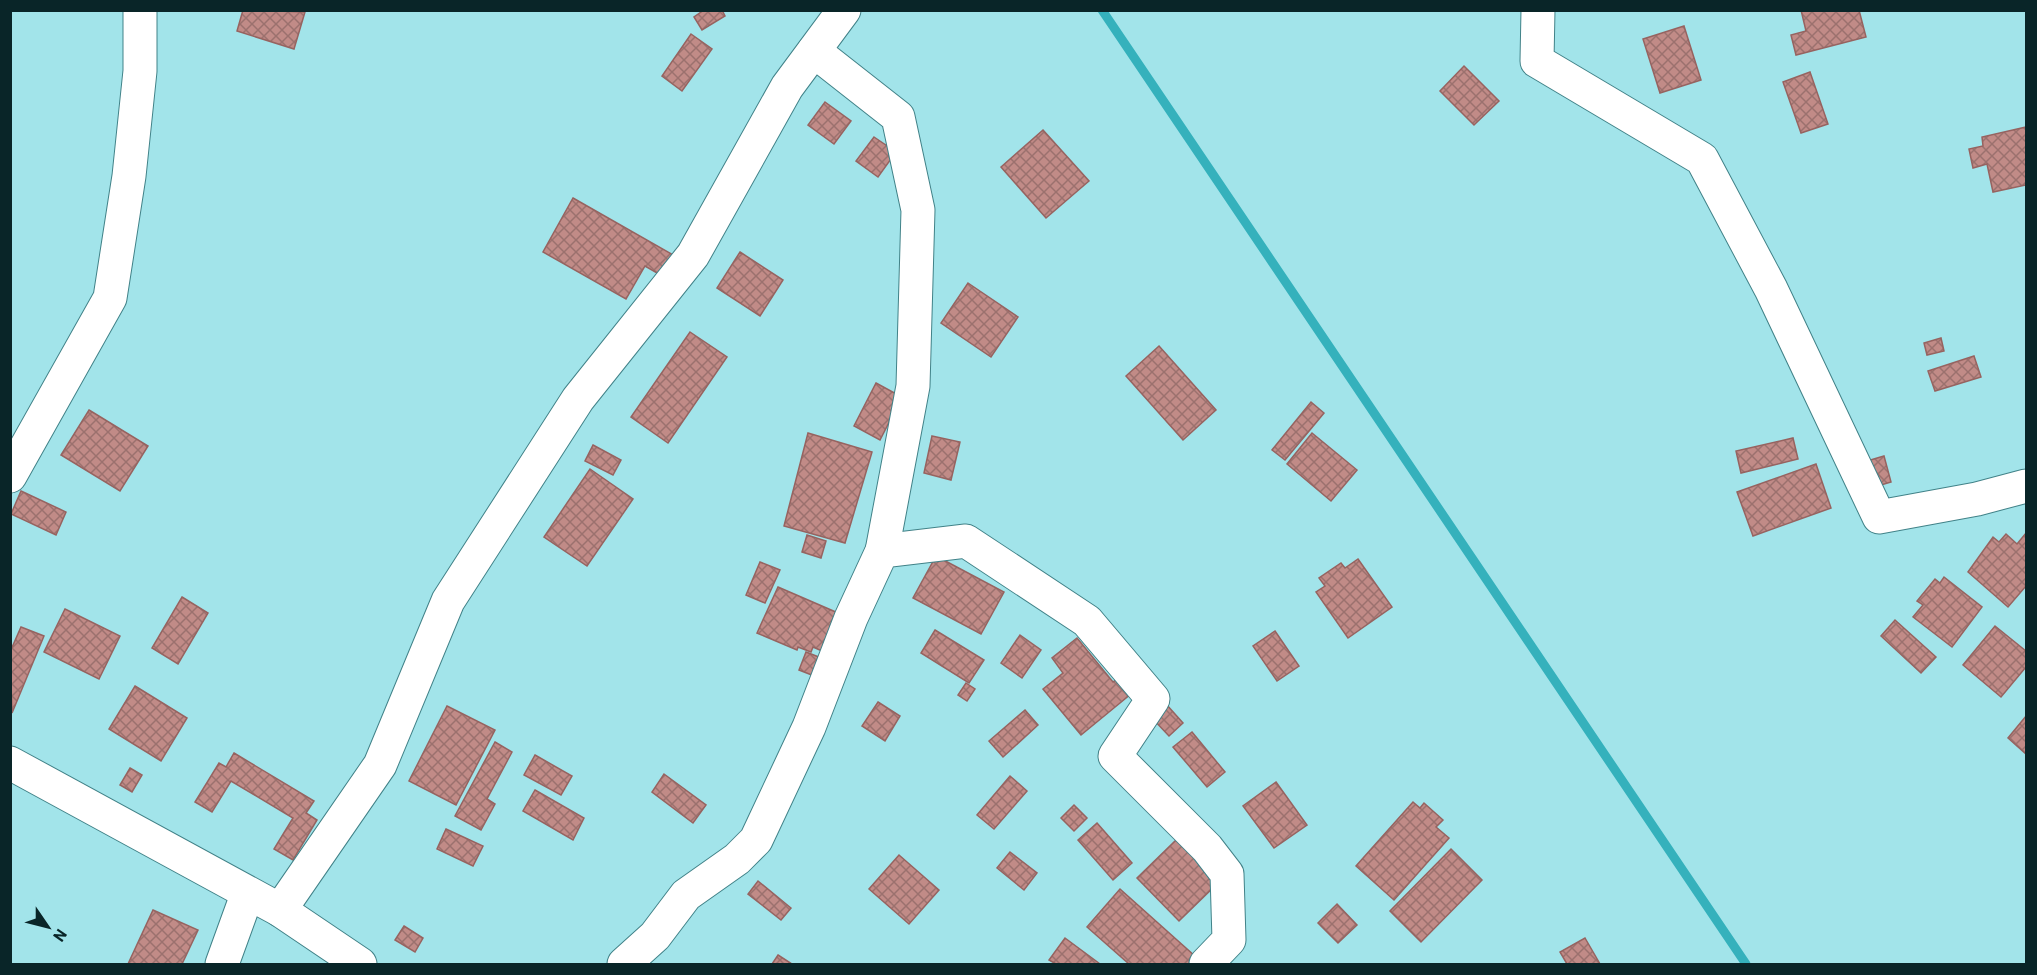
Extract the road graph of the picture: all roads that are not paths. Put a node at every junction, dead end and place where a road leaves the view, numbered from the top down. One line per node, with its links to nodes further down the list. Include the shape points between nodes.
1 (140, 10): 5 (street, via 140,71 110,298)
2 (844, 10): 4 (street)
3 (1538, 10): 6 (street, via 1536,61 1702,159 1771,288 1879,517 1977,500)
4 (814, 51): 7 (street, via 898,117 918,210 914,386); 10 (street, via 787,87 693,255 578,399 448,601 380,765)
5 (10, 476)
6 (2026, 486)
7 (882, 550): 13 (street, via 809,728 756,840 737,859 686,895 655,936); 14 (street, via 966,540 1087,621 1153,699 1115,756 1227,873 1229,940)
8 (10, 763): 9 (street)
9 (247, 894): 10 (street); 11 (street)
10 (280, 910): 12 (street)
11 (222, 964)
12 (360, 964)
13 (624, 964)
14 (1206, 964)

